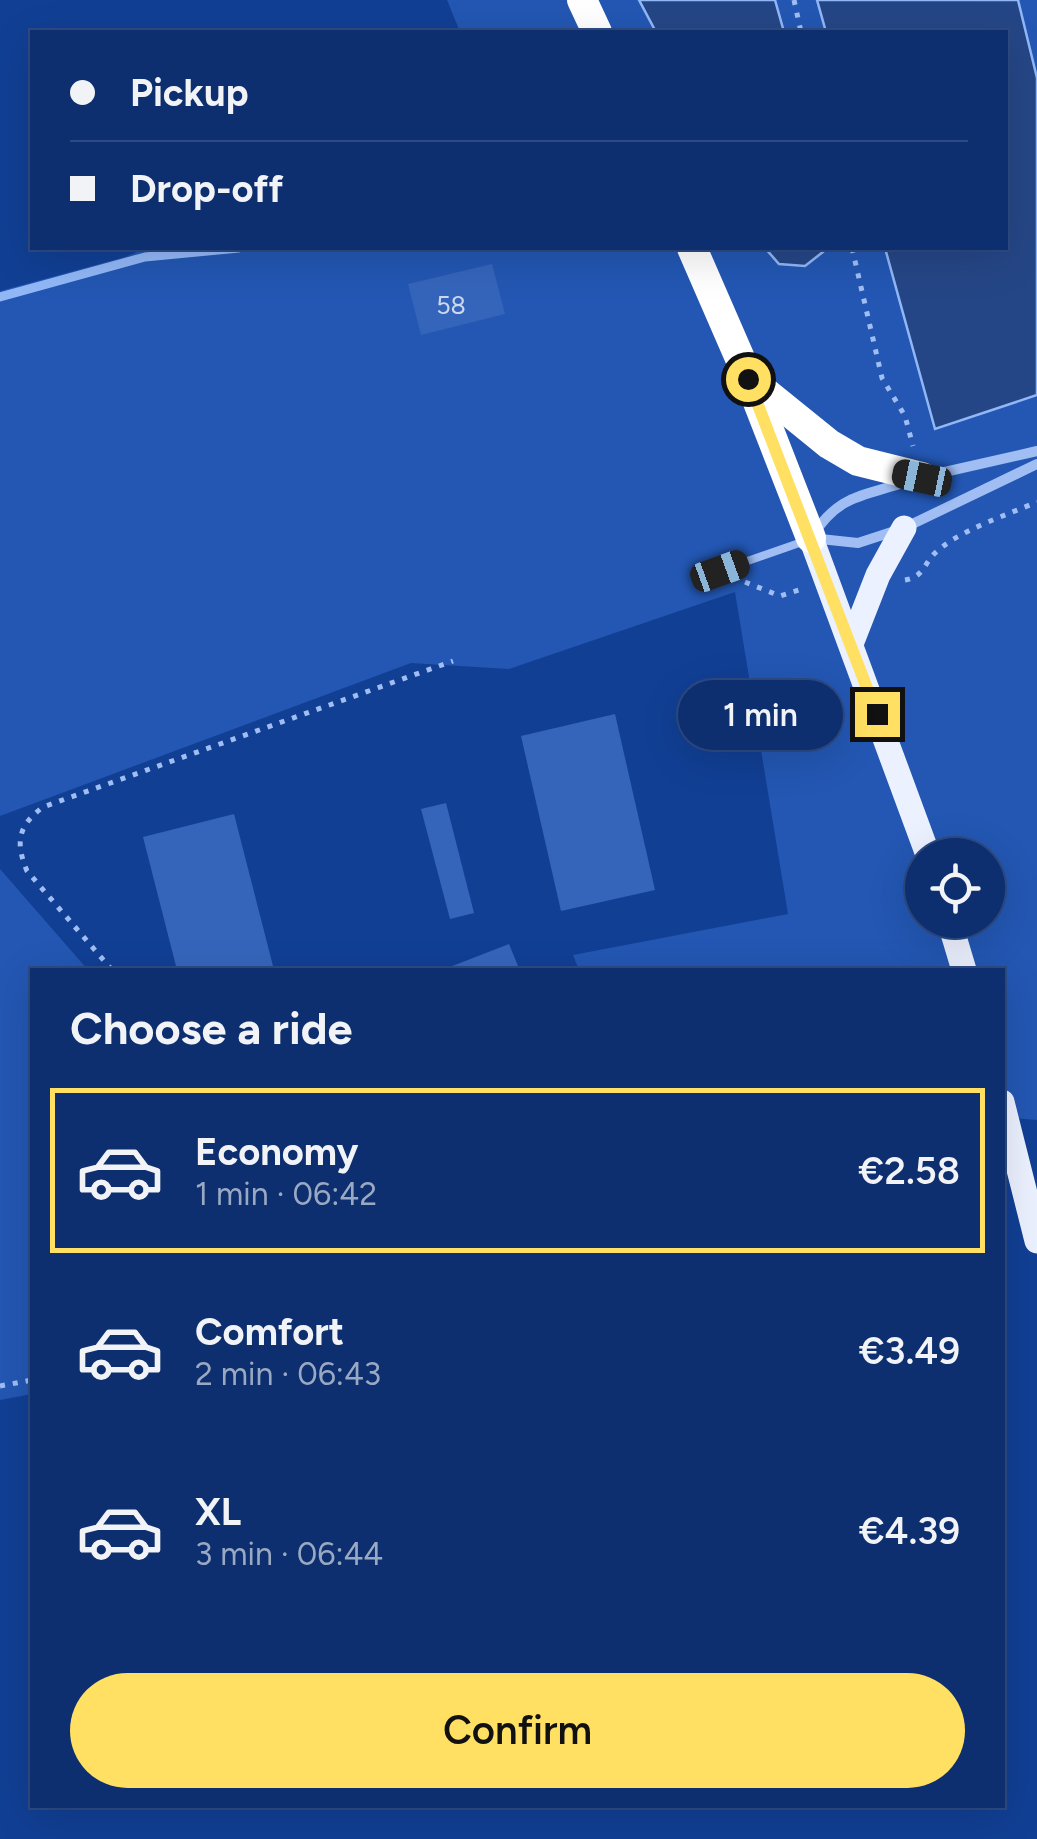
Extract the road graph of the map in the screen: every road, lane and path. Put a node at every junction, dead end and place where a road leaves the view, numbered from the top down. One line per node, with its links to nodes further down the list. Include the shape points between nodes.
1 (794, 0): 4 (path)
2 (582, 1): 3 (highway)
3 (596, 30)
4 (802, 30)
5 (693, 250): 7 (highway)
6 (852, 250): 10 (path, via 882,378 904,416)
7 (748, 379): 10 (highway, via 858,461); 12 (highway)
8 (1037, 451): 10 (street)
9 (1037, 464): 11 (street)
10 (922, 478): 12 (street, via 842,502)
11 (904, 528): 12 (street, via 858,543); 14 (main road)
12 (811, 538): 13 (lane); 14 (main road)
13 (720, 571)
14 (852, 644): 16 (main road)
15 (452, 660): 18 (path, via 43,807 26,820 18,836 27,870)
16 (922, 838)
17 (954, 938): 19 (main road)
18 (110, 968)
19 (963, 968)
20 (1005, 1114): 21 (main road)
21 (1037, 1241)
22 (30, 1380): 23 (path)
23 (0, 1386)

